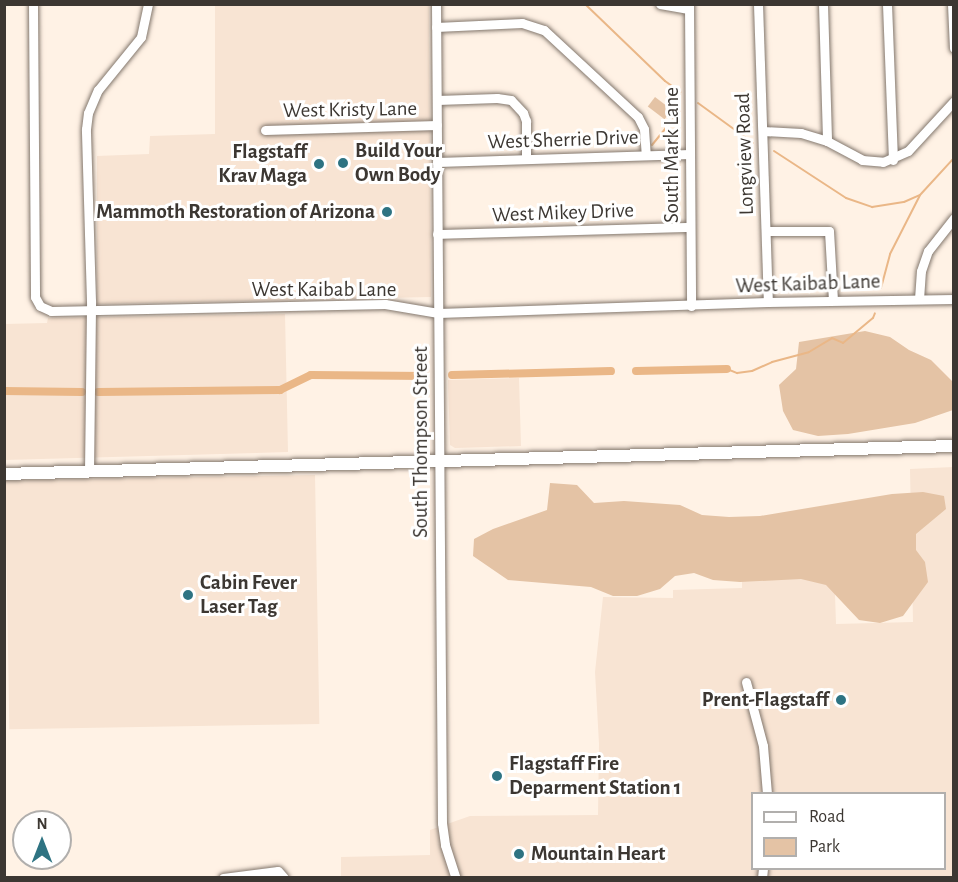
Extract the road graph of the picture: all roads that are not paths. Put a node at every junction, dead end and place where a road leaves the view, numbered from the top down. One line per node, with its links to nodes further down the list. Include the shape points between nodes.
1 (33, 4): 32 (street, West Kaibab Lane, via 35,297 40,306 51,311)
2 (148, 4): 32 (street, via 141,37 98,90 88,113)
3 (436, 4): 10 (street, South Thompson Street)
4 (660, 4): 9 (street)
5 (759, 4): 16 (street, Longview Road)
6 (823, 4): 17 (street)
7 (887, 4): 21 (street)
8 (952, 4): 11 (street)
9 (689, 7): 18 (street, South Mark Lane)
10 (436, 27): 12 (street, South Thompson Street); 19 (street, via 522,23 544,30 638,117 644,129)
11 (954, 48)
12 (437, 100): 14 (street, South Thompson Street); 20 (street, via 511,100 524,113)
13 (954, 101): 21 (street, via 916,145)
14 (437, 125): 15 (street, West Kristy Lane); 22 (street, South Thompson Street)
15 (265, 130)
16 (763, 131): 17 (street, via 801,133); 25 (street, Longview Road)
17 (827, 141): 21 (street, via 862,160)
18 (690, 154): 19 (street, West Sherrie Drive); 24 (street, South Mark Lane)
19 (646, 155): 20 (street, West Sherrie Drive)
20 (526, 159): 22 (street, West Sherrie Drive)
21 (893, 160)
22 (437, 162): 26 (street, South Thompson Street)
23 (954, 218): 27 (street, via 928,251 921,271)
24 (690, 227): 26 (street, West Mikey Drive); 31 (street, South Mark Lane)
25 (766, 231): 29 (street, via 829,231); 30 (street, Longview Road)
26 (437, 234): 33 (street, South Thompson Street)
27 (919, 299): 28 (street, West Kaibab Lane); 29 (street, West Kaibab Lane)
28 (954, 299)
29 (833, 300): 30 (street, West Kaibab Lane)
30 (768, 302): 31 (street, West Kaibab Lane)
31 (691, 306): 33 (street, West Kaibab Lane)
32 (91, 312): 33 (street, West Kaibab Lane, via 392,304); 36 (street)
33 (438, 313): 35 (street, South Thompson Street)
34 (954, 446): 35 (main road)
35 (439, 461): 36 (main road); 42 (street, South Thompson Street, via 442,823)
36 (89, 472): 37 (main road)
37 (4, 474)
38 (746, 682): 39 (street, via 763,746)
39 (767, 792)
40 (223, 878): 41 (street, via 278,871)
41 (284, 878)
42 (456, 878)

